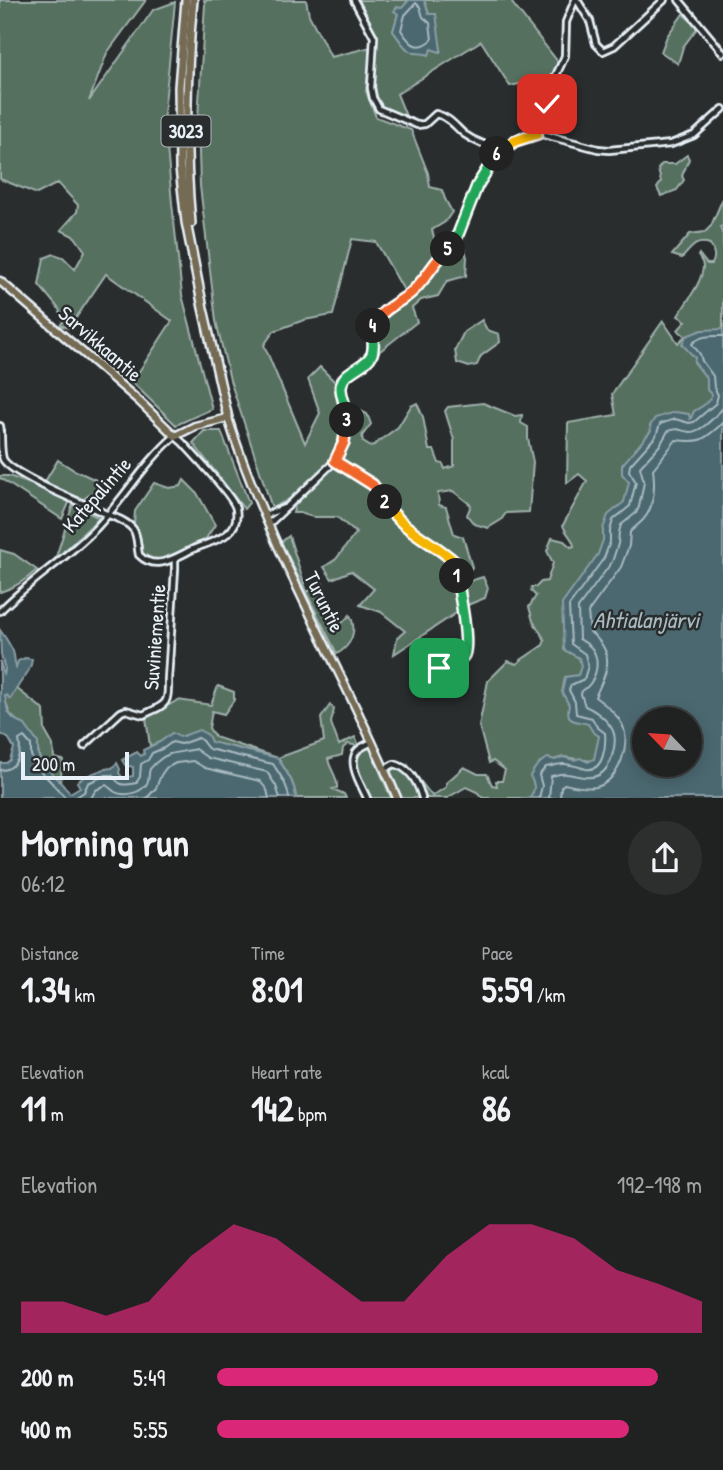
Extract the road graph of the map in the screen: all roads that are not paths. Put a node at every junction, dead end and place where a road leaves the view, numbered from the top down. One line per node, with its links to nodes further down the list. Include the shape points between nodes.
1 (186, 0): 13 (highway, 3023, via 178,145)
2 (193, 0): 13 (highway, 3023, via 186,144)
3 (354, 0): 10 (street, via 374,37 371,88 379,108 417,125 436,114 442,116 467,136)
4 (576, 0): 5 (street, via 603,51); 9 (street, via 566,22 565,56)
5 (664, 0)
6 (678, 0): 7 (street)
7 (723, 53)
8 (723, 109): 9 (street, via 694,135 671,144 609,150)
9 (537, 134): 11 (street)
10 (493, 148): 11 (street); 12 (street)
11 (503, 149): 12 (street)
12 (495, 155): 18 (street, via 454,243 408,296 378,317 372,353 344,379 346,429)
13 (195, 262): 15 (highway, 3023)
14 (0, 281): 17 (main road, Sarvikkaantie)
15 (228, 418): 17 (main road, Katepalintie); 21 (main road, Turuntie)
16 (0, 426): 20 (street, via 1,452 7,464)
17 (175, 436): 20 (street, Katepalintie); 23 (street, via 236,510 233,527 223,538)
18 (335, 461): 19 (street); 25 (street, via 373,485 398,520 455,562 464,654)
19 (288, 506): 21 (street); 22 (street)
20 (108, 515): 23 (street, via 134,529 141,558 164,563); 24 (street, Katepalintie)
21 (265, 515): 22 (main road, Turuntie)
22 (269, 524): 26 (main road, Turuntie)
23 (175, 558): 27 (street, Suviniementie, via 167,701 143,715 121,712)
24 (0, 610)
25 (433, 670)
26 (373, 741): 28 (main road, Turuntie); 29 (street, via 357,751 354,761)
27 (84, 746)
28 (385, 769): 30 (main road, Turuntie); 31 (street, via 394,764 404,768)
29 (367, 798)
30 (397, 798)
31 (422, 798)

